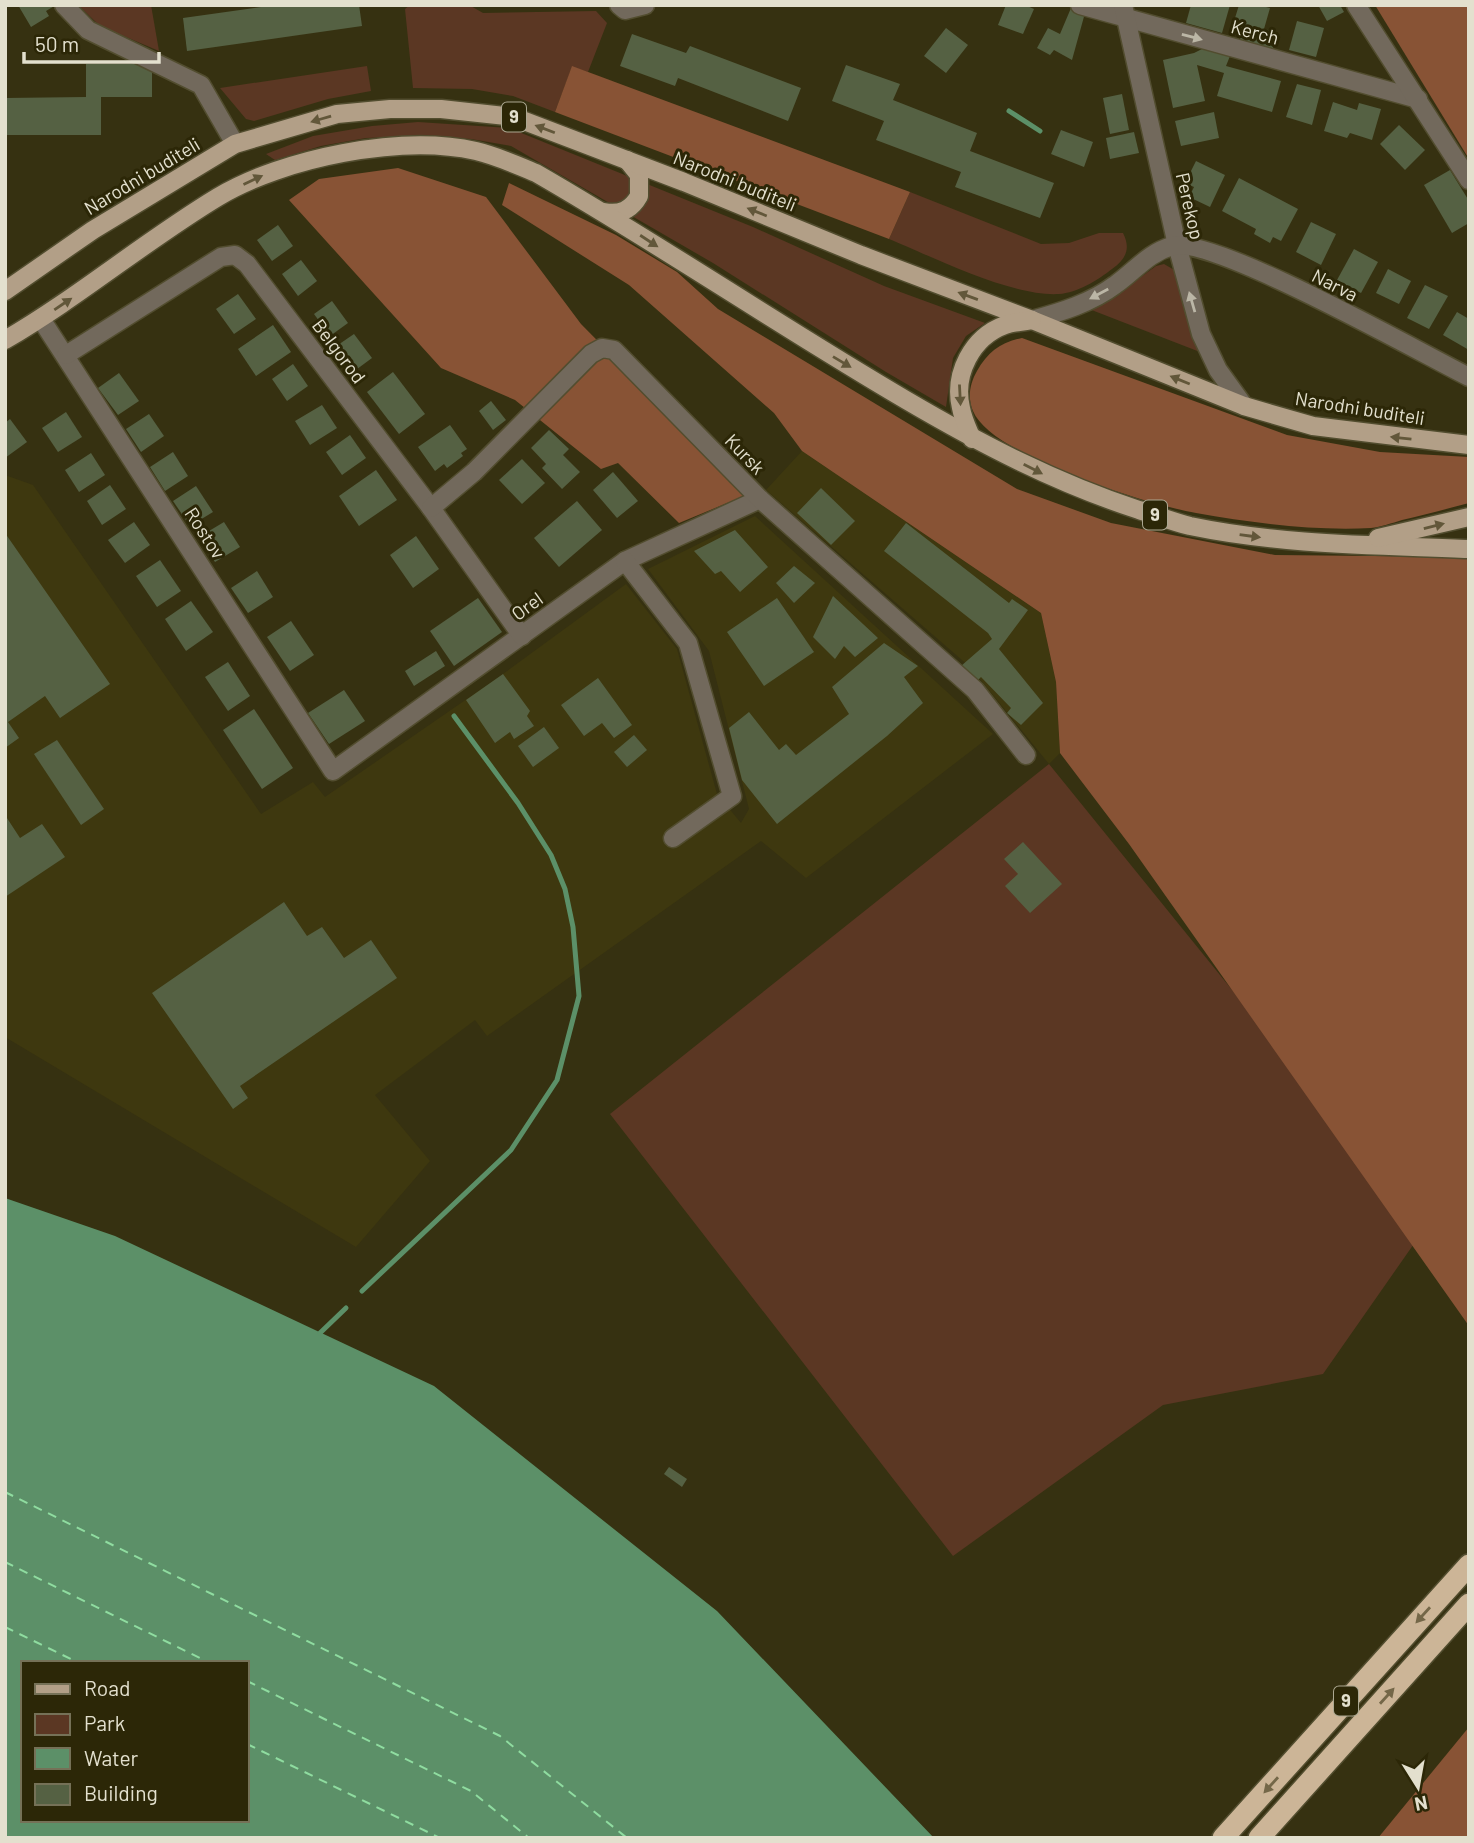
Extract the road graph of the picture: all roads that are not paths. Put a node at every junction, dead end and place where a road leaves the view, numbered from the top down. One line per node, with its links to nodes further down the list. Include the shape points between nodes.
1 (64, 5): 8 (street, via 88,30 201,85)
2 (645, 5): 5 (street)
3 (1080, 5): 6 (street, Kerch)
4 (1356, 5): 7 (street)
5 (622, 8)
6 (1124, 12): 7 (street, Kerch, one-way to 7); 12 (street, Perekop)
7 (1418, 99): 10 (street)
8 (235, 144): 9 (main road, Narodni buditeli / 9, one-way to 8, via 514,117 441,108 337,114); 13 (main road, Narodni buditeli / 9, via 93,230)
9 (627, 160): 11 (main road, via 639,175 639,196 620,213); 15 (main road, Narodni buditeli / 9, one-way to 9)
10 (1469, 180)
11 (604, 212): 14 (main road, 9, one-way to 11, via 218,197 259,176 319,158 404,147 475,151 536,173); 20 (main road, 9, one-way to 20)
12 (1177, 245): 15 (street, one-way to 15, via 1156,251 1096,296); 18 (street, Narva, via 1259,270); 19 (street, Perekop, one-way to 12, via 1218,370 1201,334)
13 (5, 291)
14 (41, 319): 16 (main road, 9); 17 (street, Rostov)
15 (1032, 320): 19 (main road, Narodni buditeli / 9, one-way to 15); 20 (main road, one-way to 20, via 986,334 965,362 958,395)
16 (5, 340)
17 (66, 355): 23 (street, Belgorod, via 221,257 235,255 247,264); 30 (street, Rostov)
18 (1469, 377)
19 (1244, 406): 21 (main road, Narodni buditeli / 9, one-way to 19, via 1313,426)
20 (972, 439): 25 (main road, 9, one-way to 25, via 1046,476 1188,525 1292,541)
21 (1469, 445)
22 (760, 499): 23 (street, Kursk, via 619,353 608,348 591,354 474,472); 27 (street, Orel); 29 (street, Kursk, via 975,690)
23 (431, 508): 28 (street, Belgorod)
24 (1469, 517): 25 (main road, 9, one-way to 24)
25 (1350, 544): 26 (main road)
26 (1469, 549)
27 (625, 561): 28 (street, Orel); 31 (street, via 688,643 732,796)
28 (522, 636): 30 (street, Orel)
29 (1026, 755)
30 (333, 771)
31 (673, 838)
32 (1469, 1564): 34 (highway, 9, one-way to 34)
33 (1469, 1604): 35 (highway, 9, one-way to 33)
34 (1223, 1838)
35 (1259, 1838)

